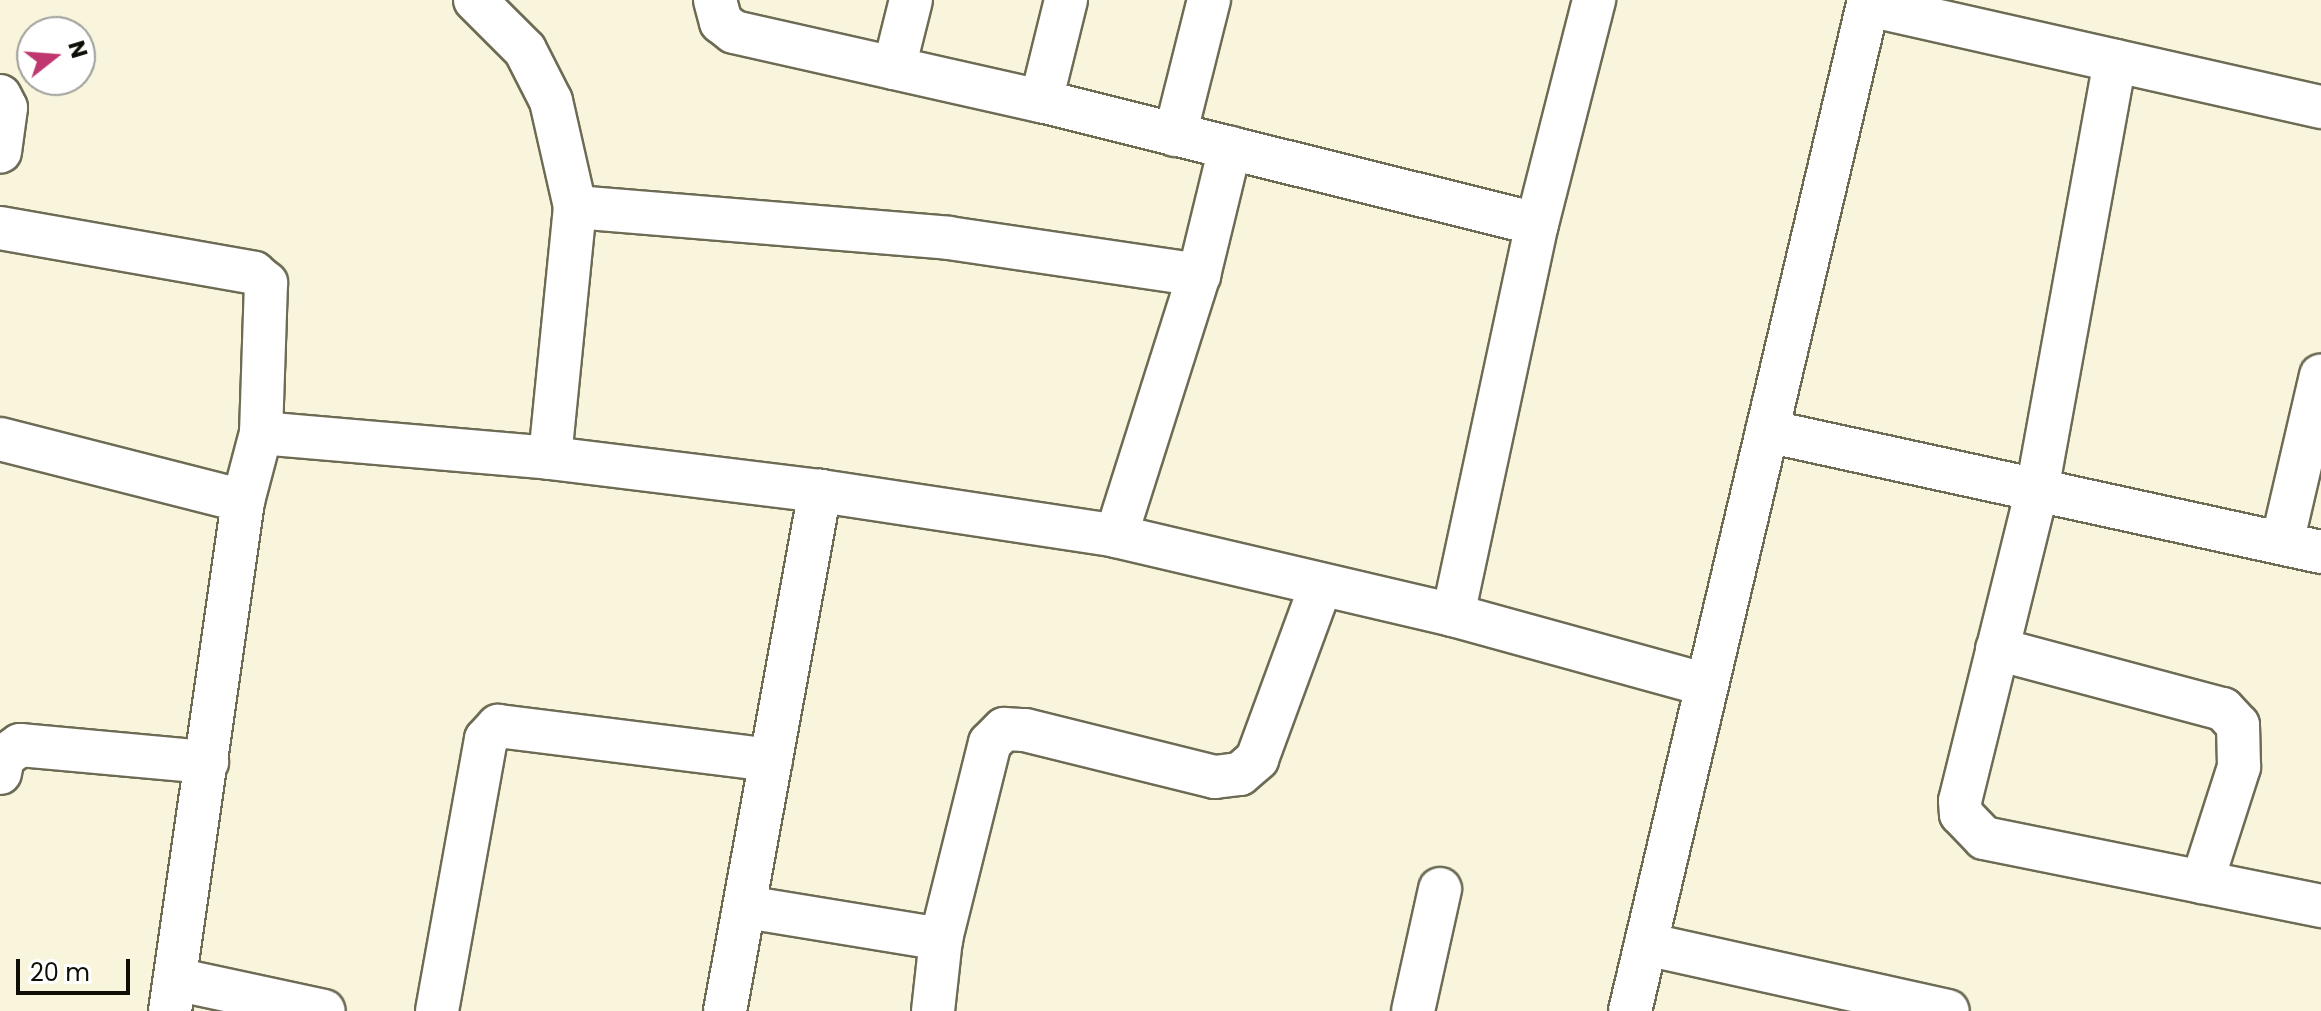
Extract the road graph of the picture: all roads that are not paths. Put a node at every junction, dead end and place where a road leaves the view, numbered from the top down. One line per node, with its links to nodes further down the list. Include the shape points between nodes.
1 (475, 0): 16 (street, via 525,50 551,101)
2 (715, 0): 9 (street, via 721,22 734,32)
3 (911, 0): 9 (street)
4 (1066, 0): 11 (street)
5 (1209, 0): 13 (street)
6 (1594, 0): 17 (street)
7 (1869, 2): 8 (street); 21 (street)
8 (2115, 61): 12 (street); 25 (street)
9 (894, 68): 11 (street)
10 (0, 96): 15 (street, via 6,108)
11 (1041, 101): 13 (street)
12 (2321, 107)
13 (1175, 135): 14 (street)
14 (1230, 148): 17 (street); 19 (street)
15 (0, 152)
16 (575, 207): 19 (street, via 949,238); 24 (street)
17 (1537, 224): 31 (street)
18 (0, 228): 22 (street, via 254,273 266,283)
19 (1199, 275): 28 (street)
20 (2321, 375): 29 (street)
21 (1767, 431): 25 (street); 33 (street)
22 (261, 433): 24 (street); 27 (street)
23 (0, 439): 27 (street)
24 (550, 458): 26 (street)
25 (2037, 490): 29 (street); 32 (street)
26 (820, 491): 28 (street); 35 (street)
27 (243, 501): 36 (street)
28 (1116, 536): 30 (street)
29 (2301, 548)
30 (1321, 585): 31 (street); 41 (street, via 1257,759 1240,774 1215,777 1004,729 990,743)
31 (1453, 615): 33 (street)
32 (1997, 649): 37 (street, via 2223,709 2238,725 2239,767); 37 (street, via 1960,801 1970,828 1984,838)
33 (1707, 685): 42 (street)
34 (7, 751): 36 (street)
35 (771, 760): 40 (street); 46 (street, via 498,726 486,739)
36 (207, 762): 43 (street)
37 (2202, 882): 39 (street)
38 (1440, 889): 49 (street)
39 (2321, 906)
40 (746, 907): 41 (street); 47 (street)
41 (941, 939): 48 (street)
42 (1646, 944): 44 (street); 50 (street)
43 (172, 995): 45 (street)
44 (1878, 1003): 51 (street)
45 (324, 1011)
46 (437, 1011)
47 (725, 1011)
48 (933, 1011)
49 (1413, 1011)
50 (1630, 1011)
51 (1948, 1011)

